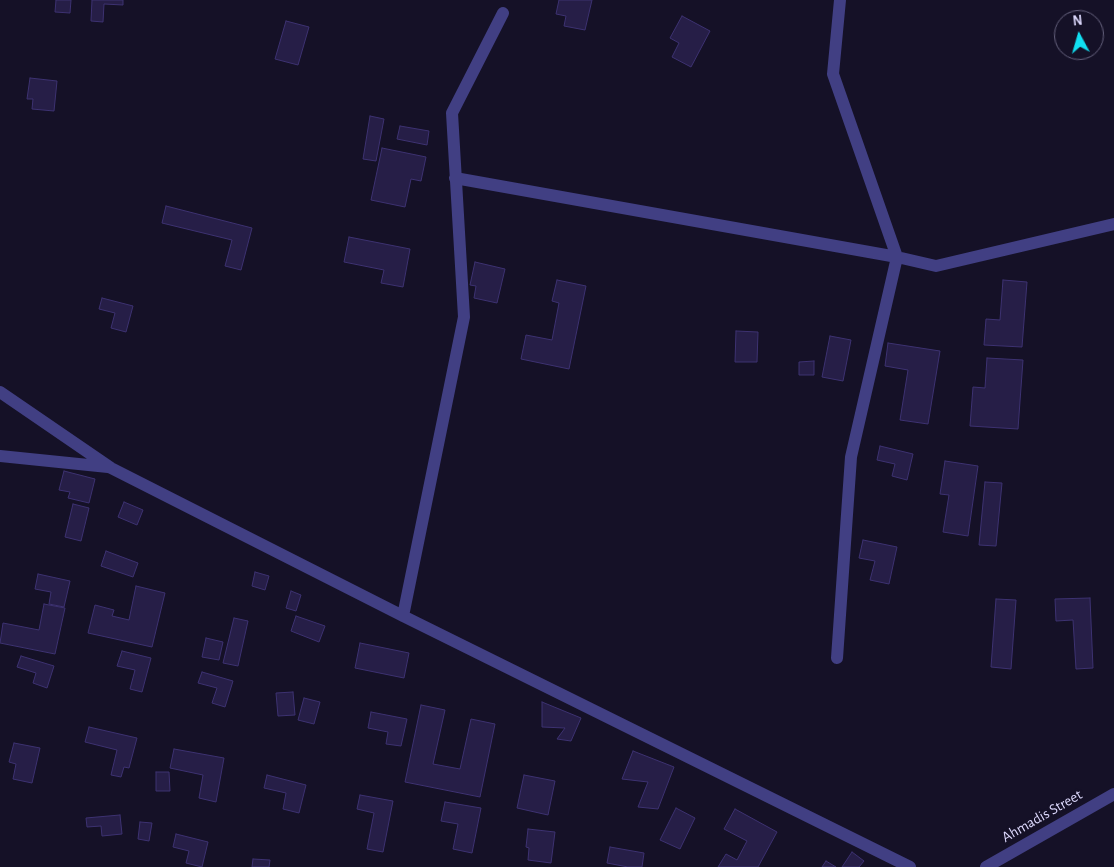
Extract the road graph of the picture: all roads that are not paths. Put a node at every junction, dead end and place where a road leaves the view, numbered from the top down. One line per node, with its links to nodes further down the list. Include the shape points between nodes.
1 (840, 0): 5 (street, via 833,74)
2 (503, 13): 3 (street, via 452,113)
3 (455, 178): 5 (street); 9 (street, via 464,317)
4 (1114, 224): 5 (street, via 936,266)
5 (897, 256): 10 (street, via 851,457)
6 (0, 392): 8 (street)
7 (0, 456): 8 (street)
8 (110, 468): 9 (street)
9 (403, 616): 12 (street)
10 (837, 658)
11 (1114, 794): 13 (street, Ahmadis Street)
12 (910, 867)
13 (986, 867)

